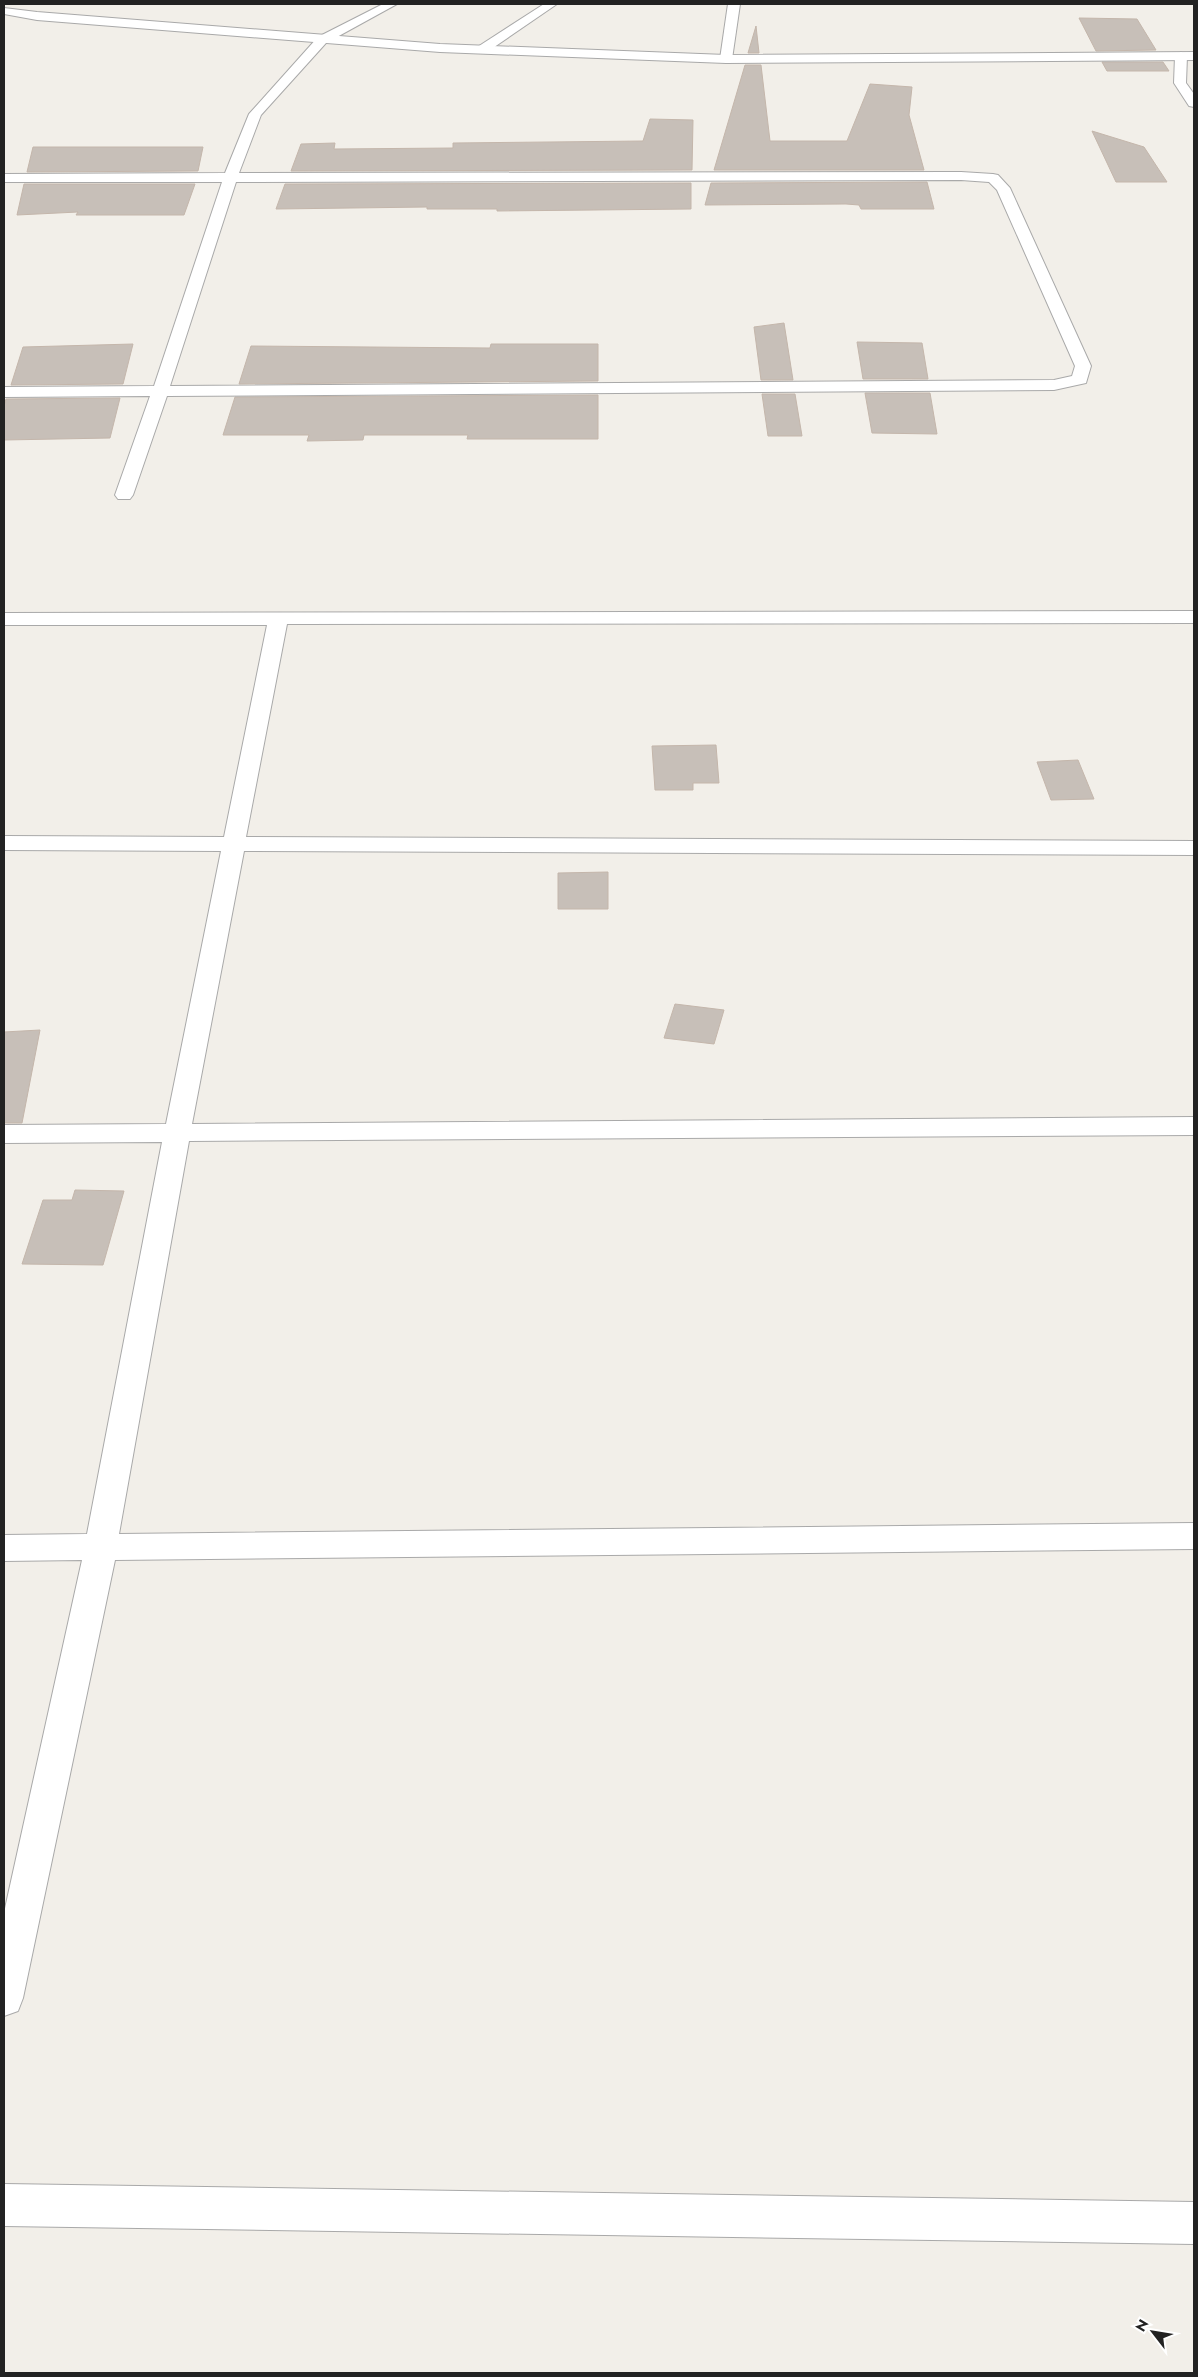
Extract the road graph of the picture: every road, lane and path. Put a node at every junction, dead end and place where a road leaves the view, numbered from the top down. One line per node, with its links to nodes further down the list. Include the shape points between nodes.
1 (391, 4): 5 (street)
2 (551, 4): 6 (street)
3 (734, 4): 8 (street)
4 (4, 11): 5 (street)
5 (322, 40): 6 (street); 10 (street, via 255,114)
6 (483, 49): 8 (street)
7 (1188, 56): 8 (street); 9 (street, via 1180,83)
8 (726, 58)
9 (1194, 103)
10 (231, 177): 11 (street); 13 (street); 13 (street, via 993,178 1003,188 1083,366 1080,379 1054,385)
11 (4, 178)
12 (4, 392): 13 (street)
13 (160, 392): 14 (street)
14 (124, 495)
15 (1194, 617): 16 (street)
16 (278, 618): 17 (street); 19 (street)
17 (4, 619)
18 (4, 843): 19 (street)
19 (235, 845): 20 (street); 23 (street)
20 (1194, 848)
21 (1194, 1126): 23 (street)
22 (4, 1134): 23 (street)
23 (177, 1134): 25 (street)
24 (1194, 1536): 25 (street)
25 (101, 1547): 26 (street); 27 (street)
26 (4, 1548)
27 (4, 1998)
28 (4, 2205): 29 (street)
29 (1194, 2222)

